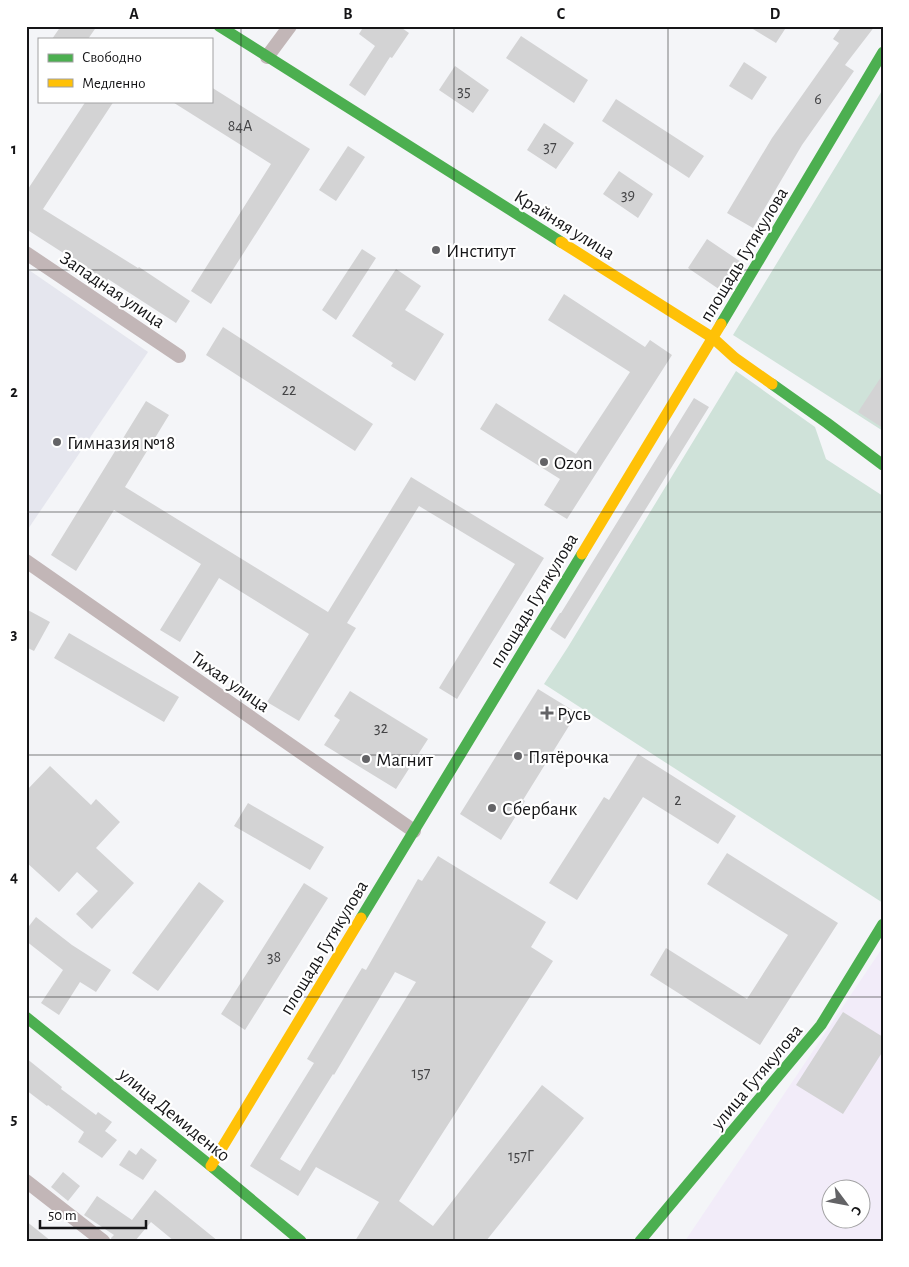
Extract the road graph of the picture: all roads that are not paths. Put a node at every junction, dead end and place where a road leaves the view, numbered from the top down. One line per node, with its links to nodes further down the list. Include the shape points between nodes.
1 (219, 26): 4 (street, Крайняя улица)
2 (290, 26): 4 (street)
3 (883, 52): 6 (street, площадь Гутякулова)
4 (268, 57): 6 (street, Крайняя улица)
5 (26, 253): 7 (street, Западная улица)
6 (713, 338): 8 (street, Крайняя улица, via 735,358); 10 (street, площадь Гутякулова)
7 (178, 356)
8 (883, 465)
9 (26, 561): 10 (street, Тихая улица)
10 (414, 831): 13 (street, площадь Гутякулова)
11 (883, 924): 17 (street, улица Гутякулова, via 821,1026)
12 (26, 1017): 13 (street, улица Демиденко)
13 (211, 1166): 16 (street, улица Демиденко)
14 (26, 1181): 15 (street)
15 (103, 1241)
16 (301, 1241)
17 (640, 1241)

